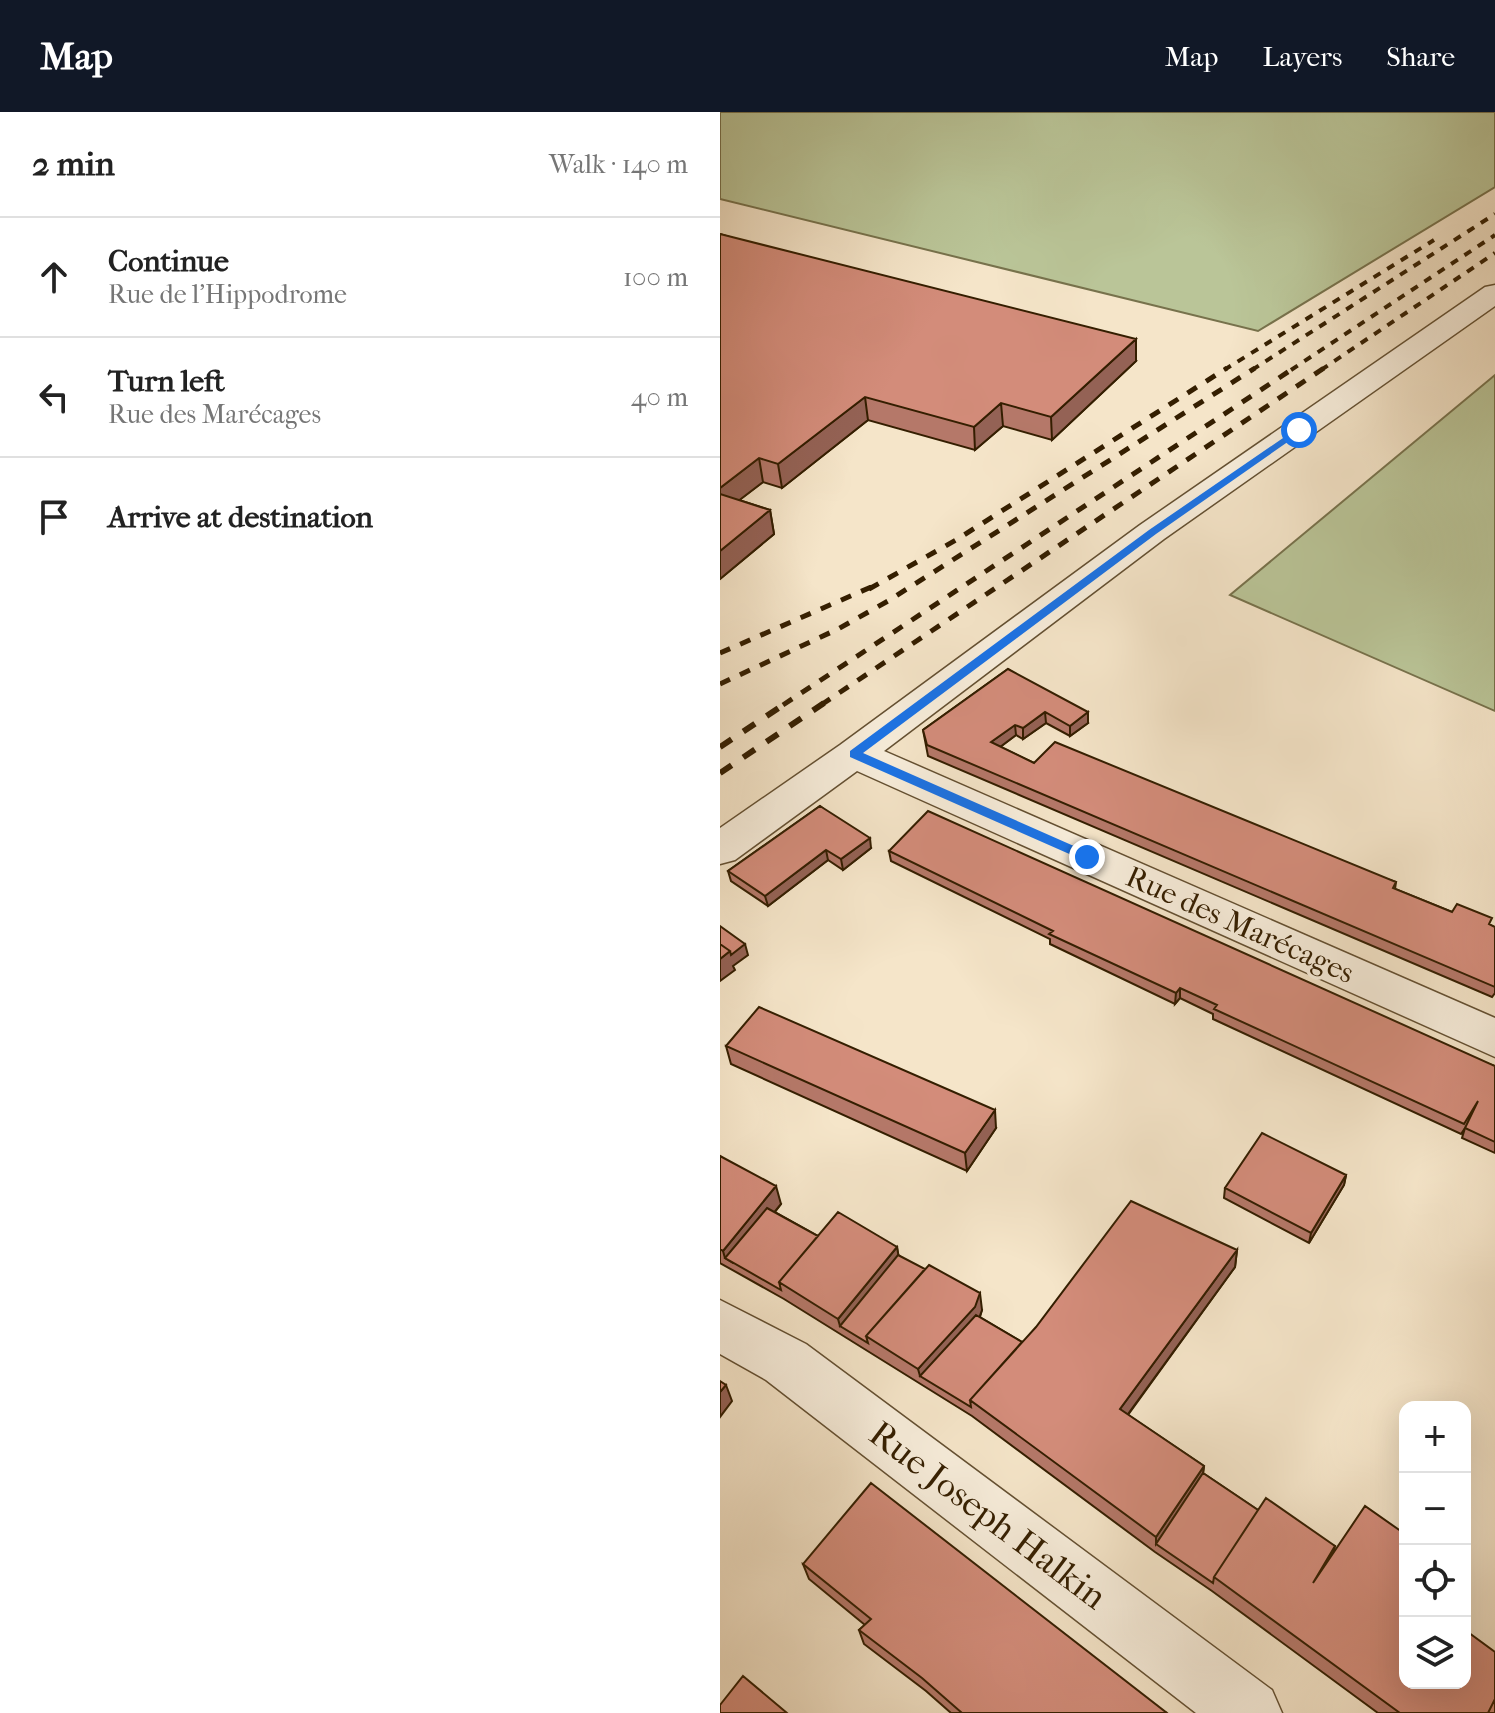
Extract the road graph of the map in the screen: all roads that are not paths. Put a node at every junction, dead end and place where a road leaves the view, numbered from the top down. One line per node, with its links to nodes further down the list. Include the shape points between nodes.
1 (1495, 293): 2 (street, via 1152,532)
2 (854, 754): 3 (street); 4 (street, Rue des Marécages)
3 (720, 849)
4 (1495, 1038)
5 (720, 1325): 6 (street, Rue Joseph Halkin, via 786,1362)
6 (1249, 1713)

